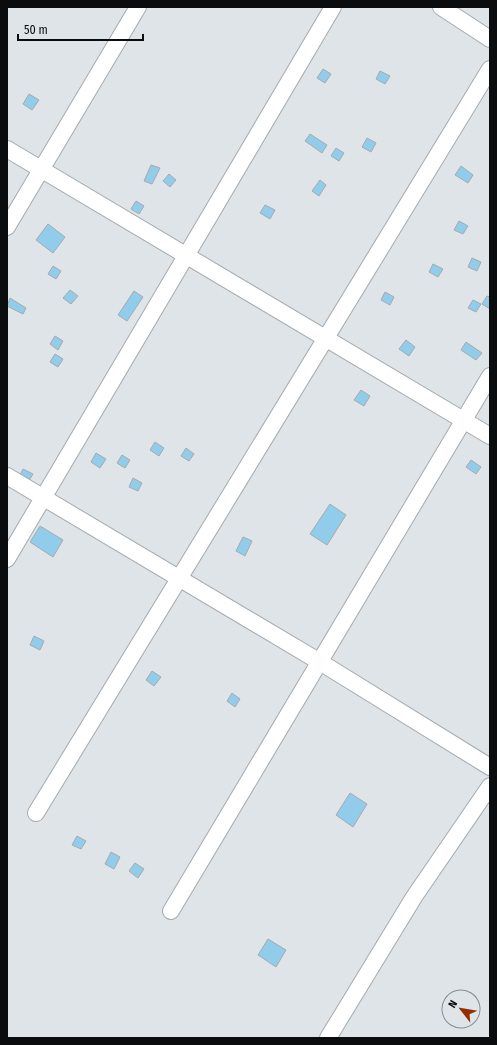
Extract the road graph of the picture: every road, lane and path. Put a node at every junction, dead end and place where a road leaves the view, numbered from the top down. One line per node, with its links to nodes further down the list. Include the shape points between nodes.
1 (138, 7): 7 (street)
2 (333, 7): 9 (street)
3 (441, 7): 4 (street)
4 (490, 38)
5 (490, 69): 10 (street)
6 (7, 149): 7 (street)
7 (41, 169): 8 (street); 9 (street)
8 (7, 227)
9 (186, 256): 10 (street); 15 (street)
10 (325, 339): 12 (street); 17 (street)
11 (490, 376): 12 (street)
12 (463, 420): 13 (street); 18 (street)
13 (490, 436)
14 (7, 476): 15 (street)
15 (43, 498): 16 (street); 17 (street)
16 (7, 559)
17 (179, 578): 18 (street); 21 (street)
18 (320, 662): 19 (street); 22 (street)
19 (490, 767)
20 (490, 786): 23 (street, via 414,897)
21 (36, 813)
22 (171, 911)
23 (328, 1038)

